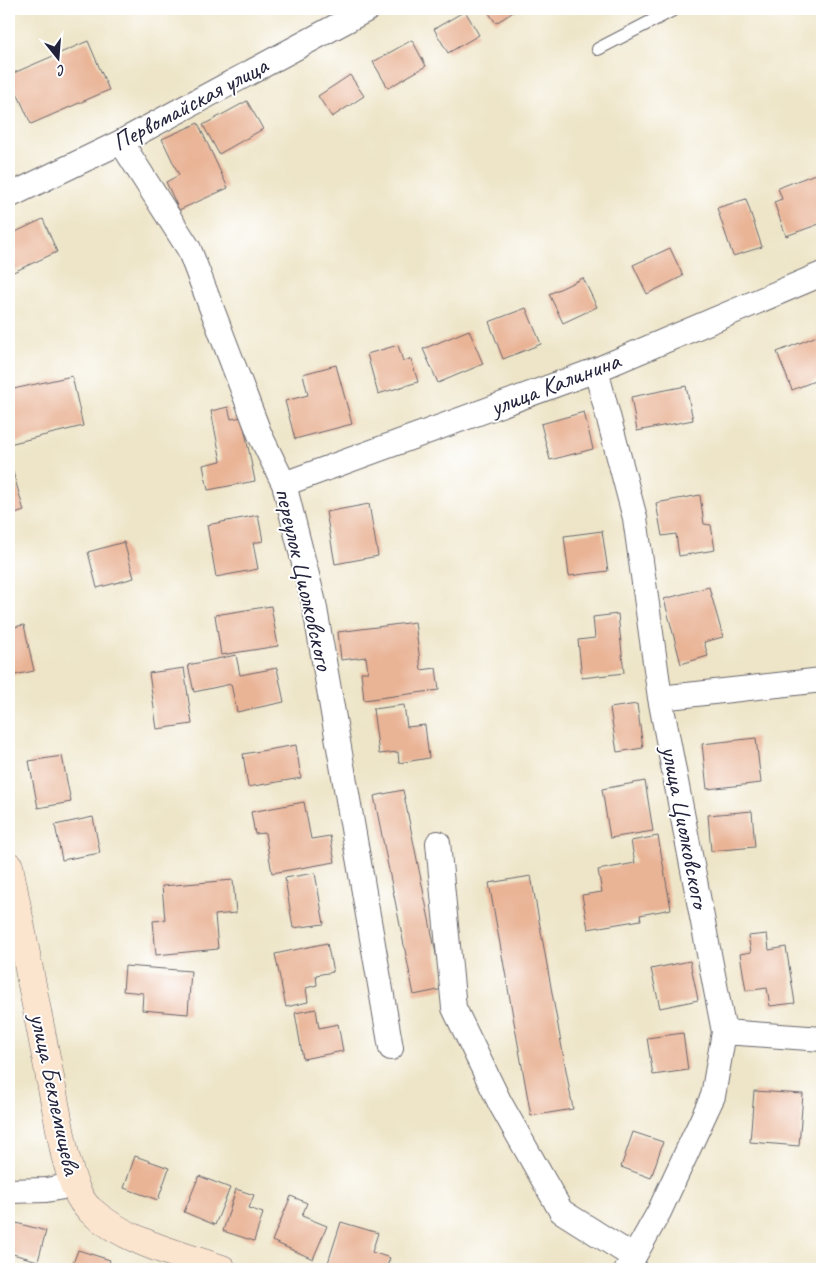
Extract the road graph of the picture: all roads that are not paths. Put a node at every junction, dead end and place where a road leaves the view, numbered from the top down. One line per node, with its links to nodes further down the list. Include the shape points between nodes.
1 (368, 9): 4 (street, Первомайская улица)
2 (675, 9): 3 (lane)
3 (598, 49)
4 (121, 142): 5 (street, Первомайская улица); 8 (street, переулок Циолковского, via 189,249 260,435)
5 (9, 196)
6 (822, 274): 7 (street, улица Калинина)
7 (596, 370): 8 (street, улица Калинина); 10 (street, улица Циолковского, via 635,518)
8 (284, 484): 15 (street, переулок Циолковского, via 314,603)
9 (822, 680): 10 (street)
10 (660, 698): 13 (street, улица Циолковского)
11 (438, 843): 18 (street, via 454,1008 500,1104 561,1211)
12 (9, 866): 16 (main road, улица Беклемищева, via 55,1109)
13 (724, 1032): 14 (street); 18 (street, улица Циолковского, via 713,1096 659,1212)
14 (822, 1039)
15 (390, 1048)
16 (74, 1185): 17 (street); 19 (main road, улица Беклемищева, via 89,1210 132,1237)
17 (9, 1191)
18 (630, 1263)
19 (222, 1269)

